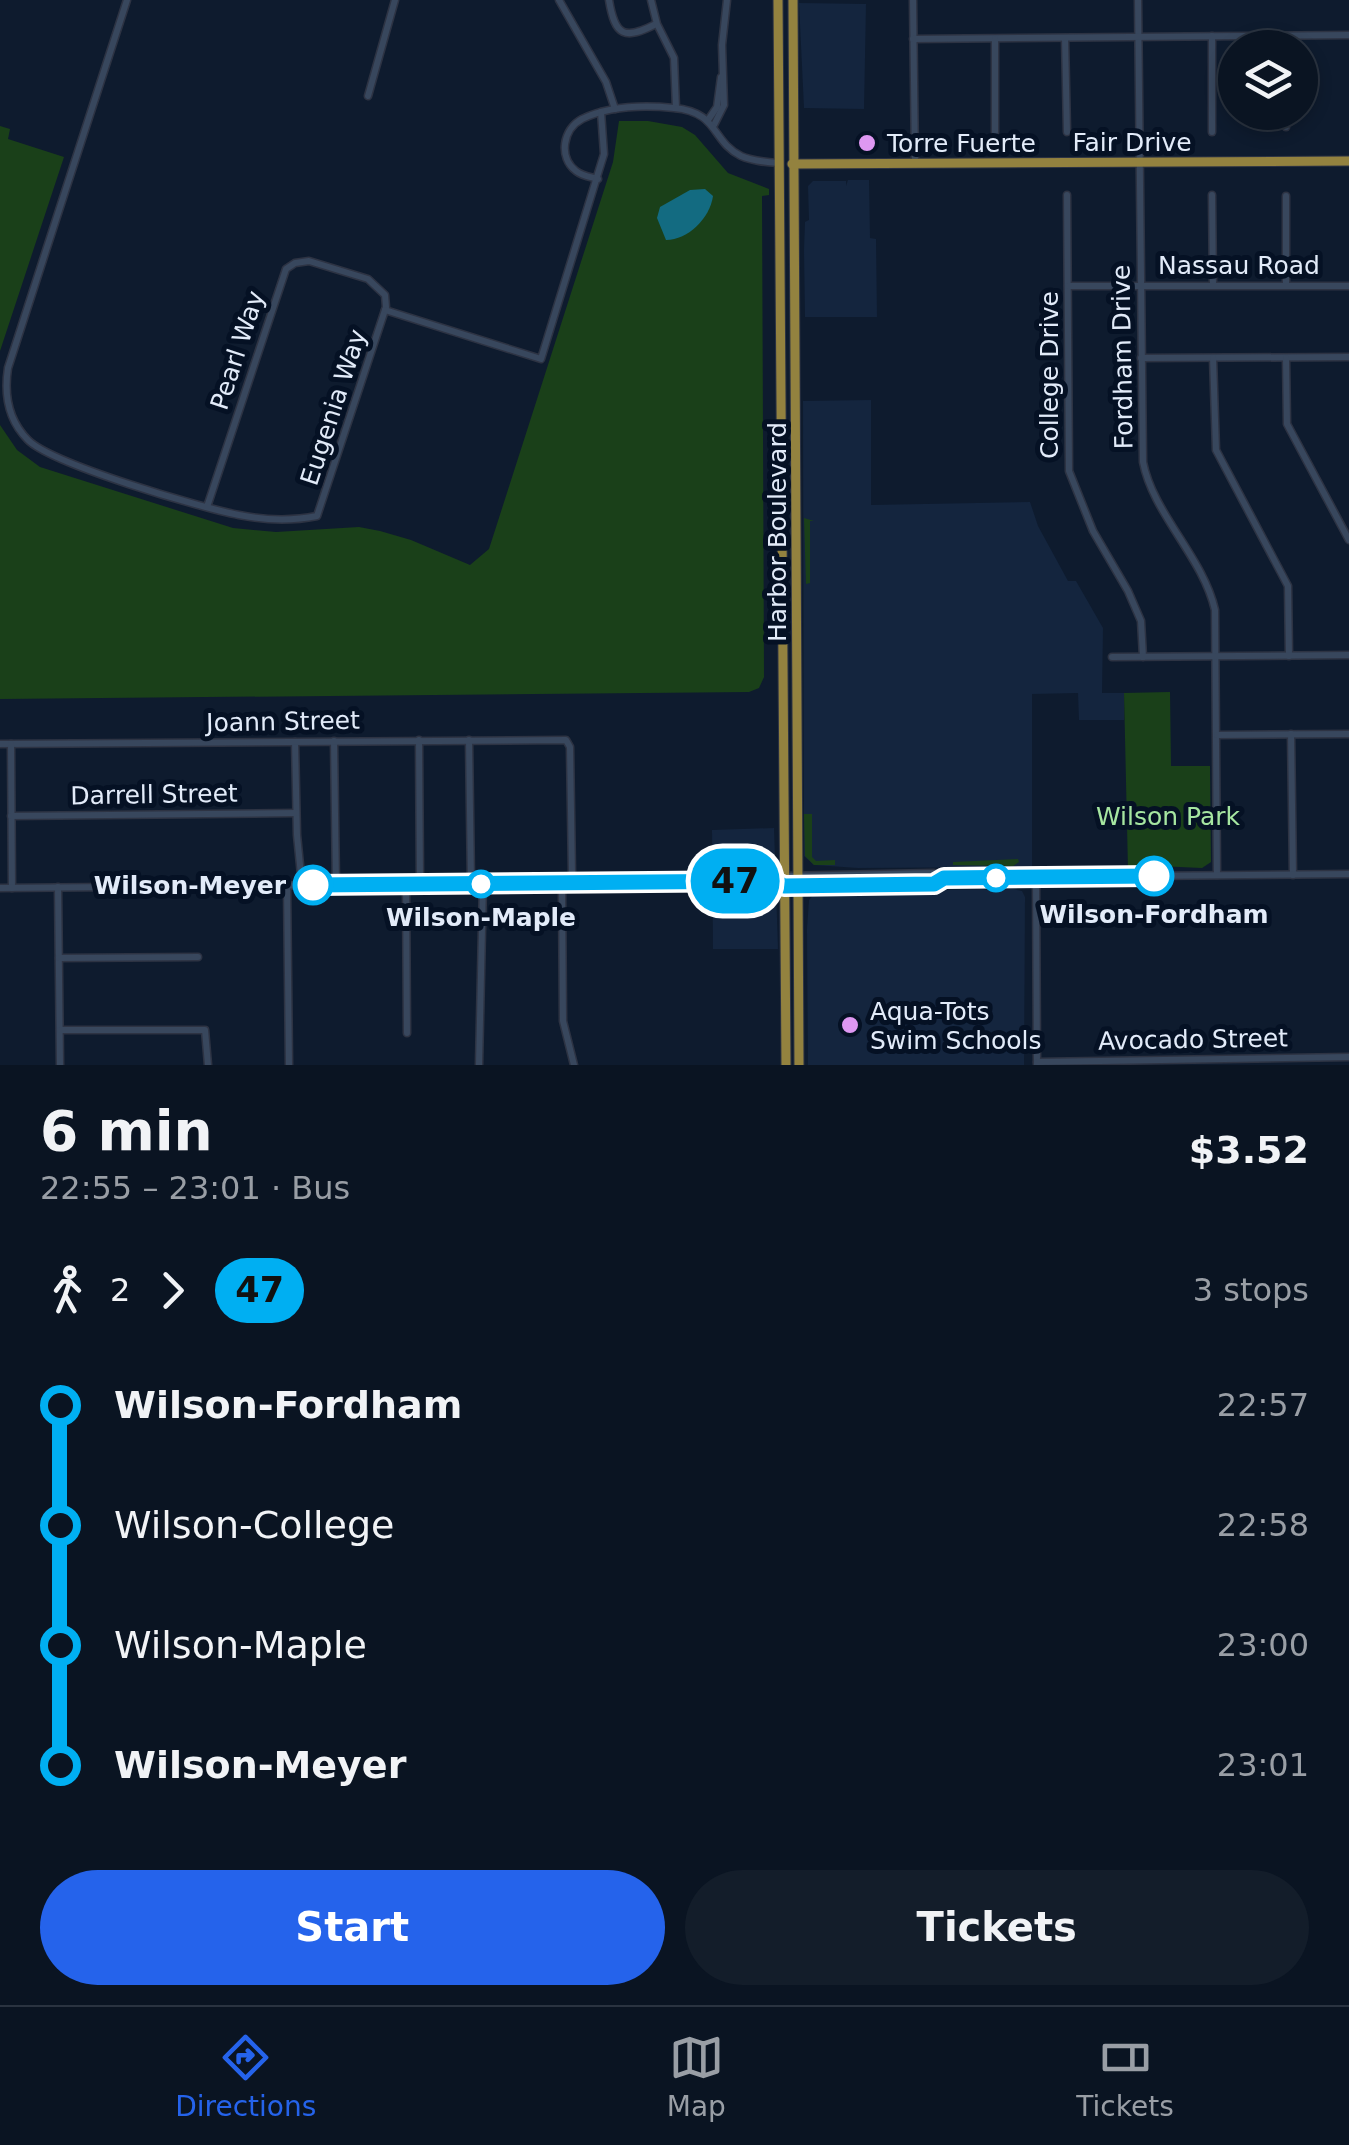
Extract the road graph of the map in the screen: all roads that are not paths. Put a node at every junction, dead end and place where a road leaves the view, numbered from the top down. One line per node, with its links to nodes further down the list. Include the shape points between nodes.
1 (127, 0): 47 (street, via 6,380 10,412 44,452)
2 (395, 0): 20 (street)
3 (559, 0): 22 (street)
4 (609, 0): 11 (street, via 626,35)
5 (652, 0): 11 (street)
6 (727, 0): 24 (street, via 721,96)
7 (778, 0): 31 (main road, Harbor Boulevard)
8 (793, 0): 32 (main road, Harbor Boulevard)
9 (912, 0): 19 (street)
10 (1138, 0): 14 (street, Fordham Drive)
11 (657, 24): 21 (street, via 674,58)
12 (1318, 35): 13 (street)
13 (1349, 35)
14 (1138, 36): 15 (street); 18 (street); 29 (street, Fordham Drive)
15 (1212, 36): 16 (street); 27 (street)
16 (1218, 36)
17 (995, 38): 18 (street); 19 (street); 25 (street)
18 (1065, 38): 26 (street)
19 (913, 39): 28 (street)
20 (368, 96)
21 (676, 108): 22 (street); 24 (street)
22 (616, 109): 23 (street)
23 (601, 112): 33 (street, via 605,144); 33 (street, via 569,130 565,151 578,172)
24 (711, 122): 31 (street, via 739,155)
25 (994, 132)
26 (1067, 132)
27 (1212, 132)
28 (915, 162): 29 (main road, Fair Drive); 32 (main road, Fair Drive)
29 (1140, 162): 30 (main road, Fair Drive); 38 (street, Fordham Drive)
30 (1349, 162)
31 (780, 163): 32 (main road, Fair Drive); 65 (main road, Harbor Boulevard)
32 (794, 164): 66 (main road, Harbor Boulevard)
33 (598, 179): 42 (street, via 541,359)
34 (1212, 194): 37 (street)
35 (1067, 196): 40 (street, College Drive)
36 (1286, 196): 39 (street)
37 (1213, 284): 38 (street, Nassau Road); 39 (street, Nassau Road)
38 (1141, 285): 40 (street, Nassau Road); 44 (street, Fordham Drive)
39 (1286, 285): 41 (street, Nassau Road)
40 (1068, 286): 52 (street, College Drive, via 1069,471 1141,621)
41 (1349, 286)
42 (385, 310): 47 (street, Eugenia Way, via 317,516 270,519); 47 (street, Pearl Way, via 385,294 368,279 309,260 286,269)
43 (1349, 357): 46 (street)
44 (1141, 358): 45 (street); 53 (street, Fordham Drive, via 1144,468 1210,594)
45 (1213, 358): 46 (street); 50 (street, via 1216,450 1288,586)
46 (1286, 358): 48 (street, via 1287,424)
47 (207, 507)
48 (1349, 540)
49 (1349, 655): 50 (street)
50 (1288, 656): 53 (street)
51 (1112, 657): 52 (street)
52 (1144, 657): 53 (street)
53 (1215, 657): 56 (street, Fordham Drive)
54 (1291, 734): 55 (street); 56 (street); 67 (street)
55 (1349, 734)
56 (1217, 735): 69 (street, Fordham Drive)
57 (469, 739): 58 (street, Joann Street); 73 (street, Joann Street, via 566,740 572,856); 77 (street)
58 (420, 740): 60 (street, Joann Street); 76 (street)
59 (296, 741): 60 (street, Joann Street); 62 (street, Joann Street); 63 (street)
60 (334, 741): 74 (street)
61 (0, 744): 62 (street, Joann Street)
62 (11, 744): 64 (street)
63 (296, 813): 64 (street, Darrell Street); 80 (street)
64 (12, 816): 85 (street)
65 (784, 874): 66 (street); 72 (street); 81 (main road, Harbor Boulevard)
66 (797, 874): 70 (street); 82 (main road, Harbor Boulevard)
67 (1294, 874): 68 (street); 69 (street)
68 (1349, 874)
69 (1217, 876): 71 (street)
70 (944, 878): 71 (street); 82 (street, via 934,884)
71 (1036, 878): 91 (street)
72 (774, 881): 73 (street); 81 (street)
73 (567, 883): 78 (street); 96 (street, via 564,1021)
74 (336, 884): 75 (street); 80 (street)
75 (406, 884): 76 (street); 89 (street)
76 (420, 884): 77 (street)
77 (471, 884): 78 (street)
78 (483, 884): 95 (street)
79 (287, 885): 80 (street); 83 (street); 94 (street)
80 (302, 885)
81 (784, 886): 82 (street); 97 (main road, Harbor Boulevard)
82 (797, 886): 98 (main road, Harbor Boulevard)
83 (58, 887): 85 (street); 87 (street)
84 (0, 888): 85 (street)
85 (12, 888)
86 (198, 957): 87 (street)
87 (59, 958): 88 (street)
88 (60, 1030): 92 (street); 93 (street, via 205,1030)
89 (407, 1033)
90 (1349, 1058): 91 (street, Avocado Street)
91 (1037, 1063)
92 (60, 1065)
93 (208, 1065)
94 (289, 1065)
95 (479, 1065)
96 (574, 1065)
97 (786, 1065)
98 (799, 1065)

